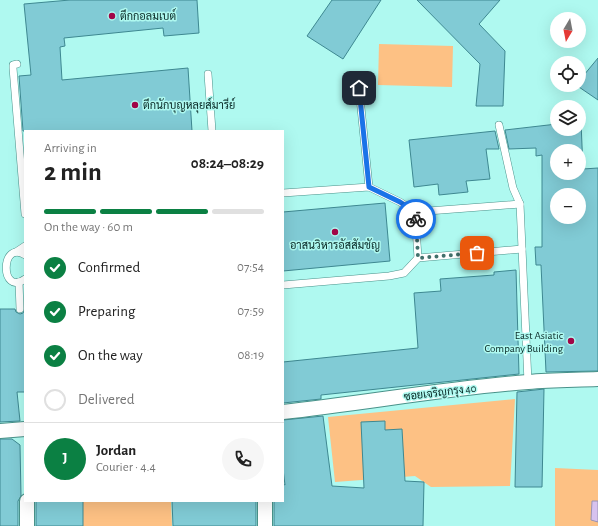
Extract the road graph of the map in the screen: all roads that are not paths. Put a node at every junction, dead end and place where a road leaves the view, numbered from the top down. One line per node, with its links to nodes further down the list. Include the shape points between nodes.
1 (17, 64): 8 (lane, via 13,65 13,68)
2 (208, 74): 5 (lane)
3 (359, 88): 6 (lane)
4 (499, 125): 9 (lane)
5 (212, 130)
6 (369, 187): 7 (lane); 10 (lane)
7 (284, 193)
8 (24, 202)
9 (520, 204): 10 (lane); 12 (lane)
10 (415, 212): 15 (lane)
11 (24, 247): 13 (lane)
12 (522, 249): 15 (lane); 22 (lane)
13 (16, 252): 14 (lane); 16 (lane, via 8,255)
14 (24, 255)
15 (418, 258): 19 (lane, via 404,273)
16 (1, 263): 17 (lane)
17 (2, 276): 18 (lane, via 12,282)
18 (22, 280): 20 (lane)
19 (284, 285)
20 (20, 309)
21 (598, 379): 22 (street, ซอยเจริญกรุง 40)
22 (528, 382): 23 (street, ซอยเจริญกรุง 40)
23 (284, 412)
24 (24, 429): 25 (street)
25 (0, 431)
26 (27, 502): 28 (street)
27 (265, 502): 29 (street)
28 (27, 526)
29 (265, 526)

